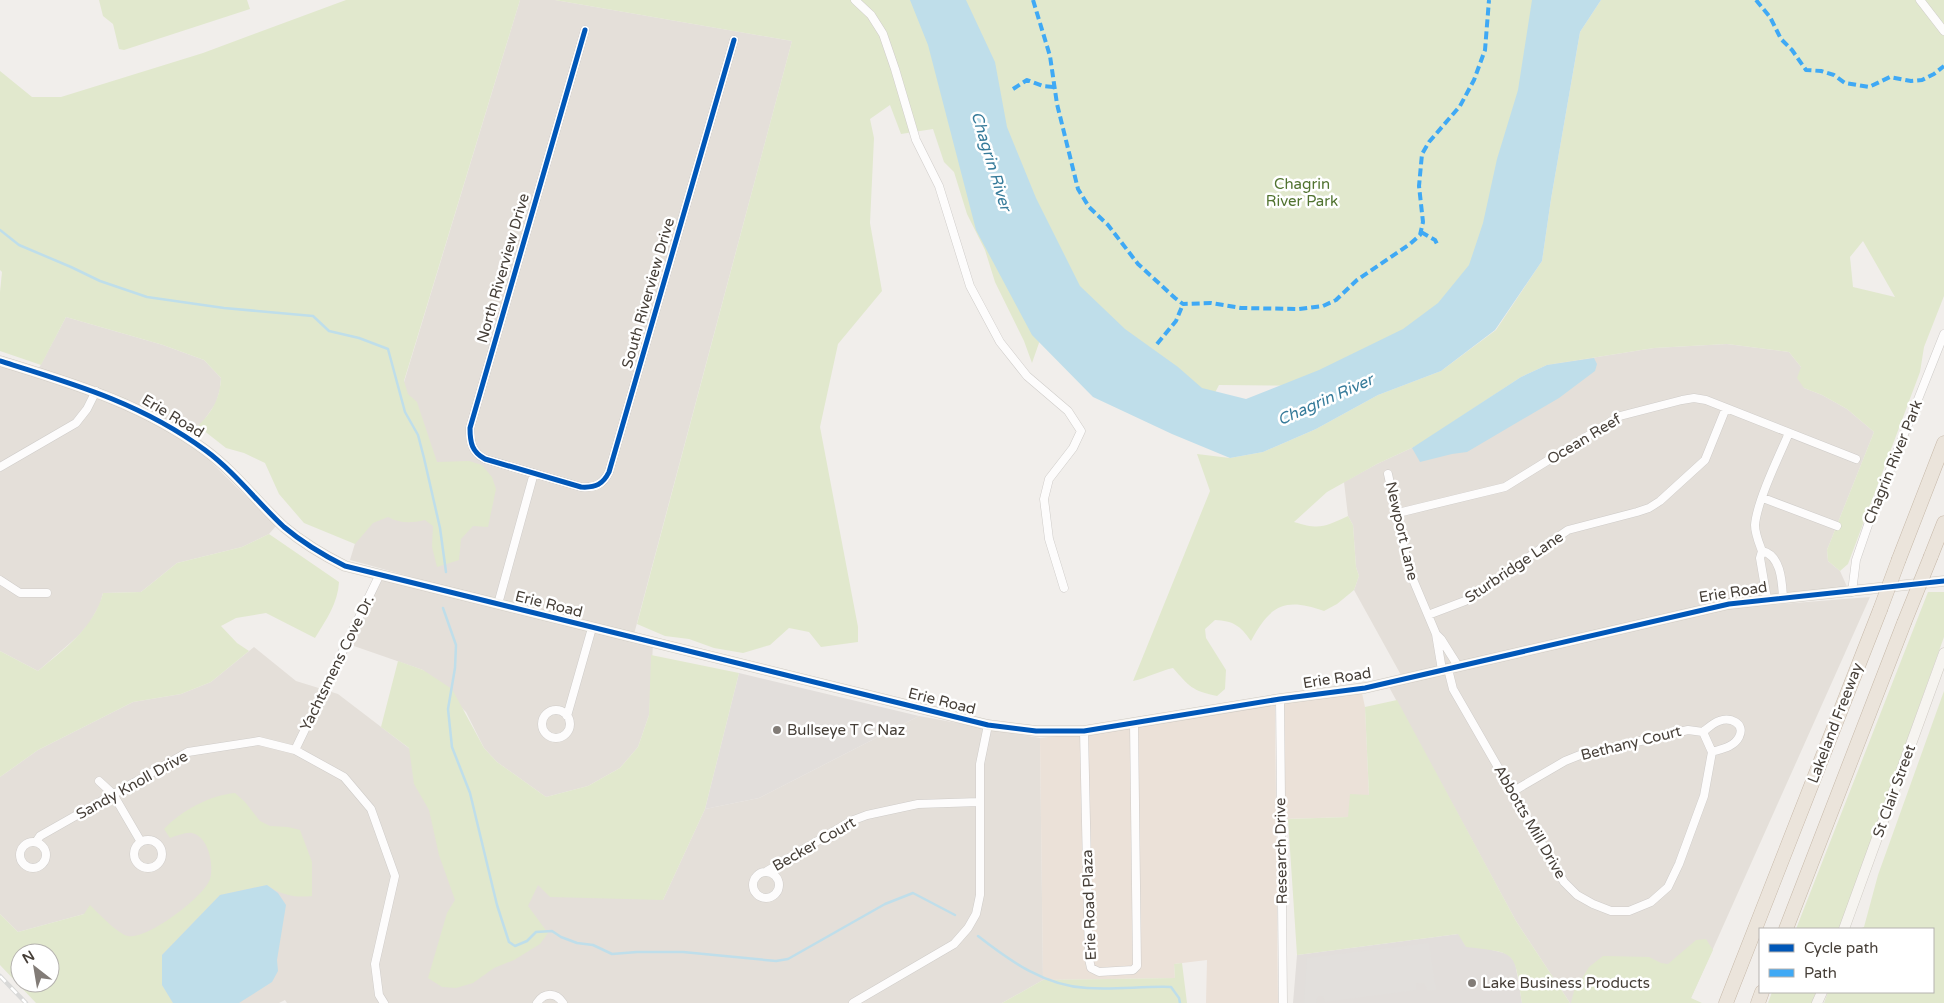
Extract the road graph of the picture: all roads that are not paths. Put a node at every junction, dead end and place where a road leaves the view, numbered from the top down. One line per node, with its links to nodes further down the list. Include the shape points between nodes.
1 (855, 0): 24 (street, via 871,14 883,34 916,140 939,186 970,286 1000,342 1027,376 1068,412 1081,431 1073,448 1049,479 1044,499 1049,539)
2 (1920, 0): 4 (street)
3 (585, 30): 14 (street, North Riverview Drive, via 470,428 472,448 478,455)
4 (1944, 31)
5 (734, 40): 14 (street, South Riverview Drive, via 609,472 599,485 590,487)
6 (1944, 334): 25 (street, Chagrin River Park, via 1868,525 1856,560)
7 (0, 360): 8 (street, Erie Road)
8 (96, 391): 13 (street, via 76,423); 21 (street, Erie Road, via 160,421 206,450 313,550 345,566)
9 (1726, 408): 10 (street, Ocean Reef); 17 (street, Ocean Reef, via 1694,398 1620,416 1505,487); 30 (street, Sturbridge Lane, via 1705,460 1660,502 1637,512 1568,530 1465,601)
10 (1789, 433): 12 (street, Ocean Reef); 16 (street)
11 (1944, 442): 57 (highway, Lakeland Freeway, bridge)
12 (1856, 459)
13 (0, 467)
14 (534, 473): 29 (street)
15 (1388, 474): 17 (street, Newport Lane)
16 (1763, 498): 19 (street); 20 (street, via 1755,527)
17 (1398, 513): 30 (street, Newport Lane, via 1410,570)
18 (1944, 523): 50 (highway, Lakeland Freeway, bridge)
19 (1837, 526)
20 (1762, 551): 27 (street, via 1775,560); 28 (street, via 1760,558)
21 (379, 576): 29 (street, Erie Road); 41 (street, Yachtsmens Cove Dr.)
22 (0, 580): 26 (street, via 20,592)
23 (1944, 581): 25 (street, Erie Road)
24 (1064, 588)
25 (1852, 592): 27 (street, Erie Road)
26 (47, 593)
27 (1783, 598): 28 (street, Erie Road)
28 (1767, 599): 34 (street, Erie Road, via 1702,609)
29 (498, 604): 31 (street, Erie Road)
30 (1428, 615): 32 (street, Newport Lane)
31 (592, 628): 36 (street); 38 (street, Erie Road)
32 (1436, 634): 34 (street); 34 (street, Newport Lane, via 1441,639)
33 (1944, 653): 51 (street, St Clair Street)
34 (1449, 668): 35 (street, Erie Road, via 1365,688); 44 (street, Abbotts Mill Drive, via 1453,688)
35 (1280, 699): 37 (street, Erie Road); 56 (street, Research Drive)
36 (567, 716)
37 (1134, 723): 39 (street, Erie Road); 39 (street, Erie Road Plaza, via 1136,966 1133,970 1099,972 1091,968 1089,959)
38 (988, 725): 39 (street, Erie Road, via 1036,731); 46 (street, via 980,764)
39 (1084, 731)
40 (1702, 732): 42 (street); 42 (street, Bethany Court, via 1716,721 1725,719 1738,723 1739,737 1735,742); 44 (street, Bethany Court, via 1688,730 1580,755)
41 (295, 750): 45 (street, Sandy Knoll Drive, via 259,741 188,752); 52 (street, Sandy Knoll Drive, via 344,778 371,809 395,876 375,964 379,995)
42 (1712, 752): 44 (street, Abbotts Mill Drive, via 1704,796 1668,887 1651,902 1629,911 1611,911 1593,904 1564,882)
43 (99, 780): 45 (street)
44 (1512, 792)
45 (113, 794): 47 (street, Sandy Knoll Drive, via 40,836); 48 (street)
46 (979, 802): 49 (street, Becker Court, via 918,804 867,814 851,820); 55 (street, via 980,895 976,914 968,928 954,944)
47 (36, 842)
48 (141, 842)
49 (767, 871)
50 (1786, 928)
51 (1844, 928)
52 (384, 1003)
53 (537, 1003): 54 (street, via 548,995 557,996)
54 (563, 1003)
55 (853, 1003)
56 (1283, 1003)
57 (1726, 1003)

